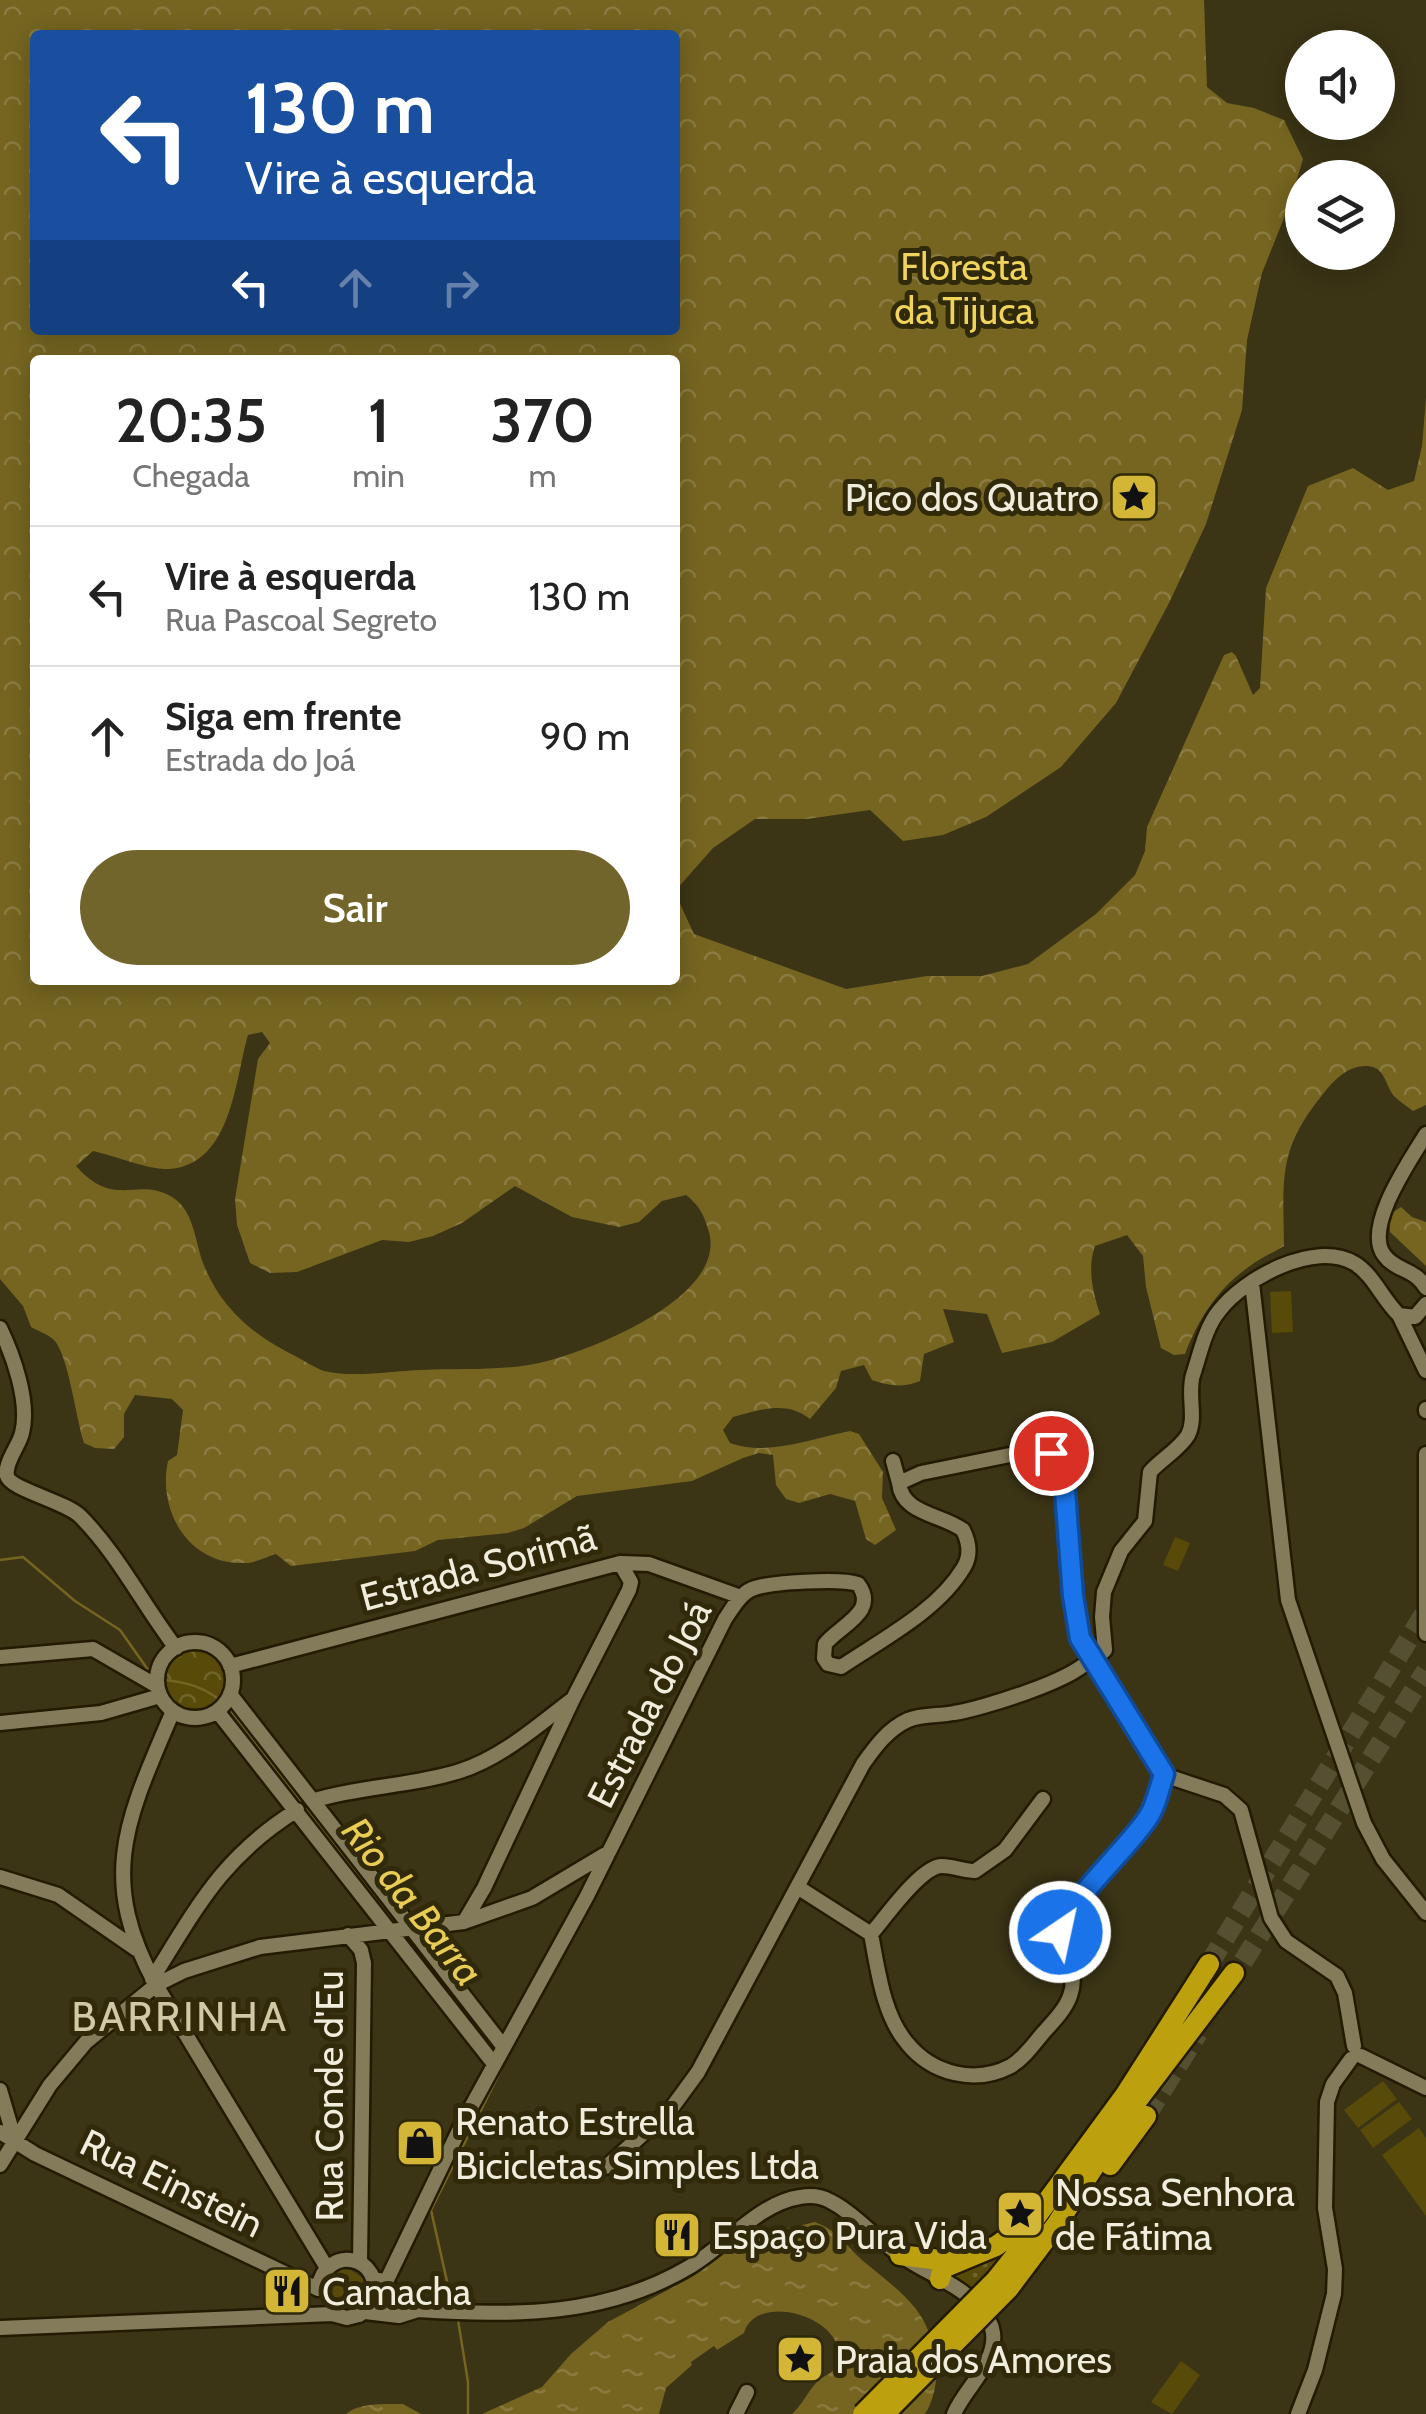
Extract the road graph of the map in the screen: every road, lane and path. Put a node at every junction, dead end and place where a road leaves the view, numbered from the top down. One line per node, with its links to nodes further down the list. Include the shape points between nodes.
1 (1426, 1134): 3 (street, via 1396,1183 1379,1236 1385,1258 1416,1274)
2 (1252, 1284): 5 (street, via 1301,1258 1337,1257 1364,1270); 16 (street, via 1216,1314 1203,1344 1188,1388 1188,1434 1150,1472 1145,1521 1106,1584 1105,1650); 34 (street, via 1288,1600 1364,1823)
3 (1426, 1288)
4 (1426, 1304): 5 (street, via 1416,1317)
5 (1399, 1315): 7 (street)
6 (0, 1328): 14 (street, via 24,1415 7,1478 77,1513)
7 (1426, 1372)
8 (1426, 1454): 13 (street)
9 (894, 1461): 10 (street)
10 (900, 1483): 12 (street, Estrada do Joá, via 914,1508 963,1530 969,1551 964,1568 899,1628 832,1668 824,1644 863,1610 858,1584 766,1586); 16 (street, via 1033,1450 1051,1453 1064,1478 1080,1638)
11 (620, 1563): 12 (street, Estrada Sorimã, via 649,1564); 17 (street, Estrada Sorimã); 19 (street, via 630,1590)
12 (741, 1597): 29 (street, Estrada do Joá)
13 (1426, 1634)
14 (176, 1648): 17 (street, via 213,1647); 18 (street, via 161,1664)
15 (0, 1657): 18 (street, via 93,1649)
16 (1092, 1658): 25 (street); 32 (street, via 1069,1675 891,1730 864,1764)
17 (230, 1666): 20 (street)
18 (158, 1685): 21 (street); 22 (street, via 101,1713)
19 (573, 1699): 23 (street); 24 (street)
20 (224, 1703): 21 (street, via 200,1718); 26 (street); 28 (street)
21 (172, 1711): 39 (street, via 129,1822 122,1889)
22 (0, 1723)
23 (529, 1732): 24 (street); 26 (street, via 460,1771)
24 (548, 1753): 35 (street)
25 (1164, 1774): 37 (street, via 1150,1816 1062,1921 1074,1980 1069,1998 1007,2068 952,2074 928,2064 891,2018); 43 (street, via 1235,1802 1270,1918 1286,1941 1337,1976)
26 (315, 1800): 36 (street)
27 (1044, 1800): 37 (street, via 1005,1850 975,1871 933,1868)
28 (297, 1810): 36 (street); 42 (street, via 223,1870)
29 (609, 1852): 31 (street); 33 (street, Estrada do Joá)
30 (0, 1877): 39 (street, via 58,1895)
31 (569, 1878): 33 (street, via 586,1882); 35 (street)
32 (798, 1888): 37 (street); 52 (street, via 698,2072 671,2109)
33 (587, 1896): 44 (street, Estrada do Joá)
34 (1426, 1913)
35 (464, 1922): 36 (street)
36 (403, 1931): 38 (street); 44 (street)
37 (871, 1934)
38 (348, 1935): 42 (street, via 260,1947); 55 (street, Rua Conde d'Eu, via 364,1963)
39 (136, 1950): 42 (street)
40 (1209, 1964): 47 (highway)
41 (1234, 1973): 60 (highway)
42 (154, 1982): 50 (street, via 66,2064); 56 (street)
43 (1355, 2054): 45 (street); 73 (street, via 1327,2102 1325,2208 1334,2294)
44 (498, 2055): 58 (street, Estrada do Joá)
45 (1426, 2088)
46 (0, 2090): 50 (street)
47 (1126, 2094): 54 (highway, via 1035,2218); 60 (highway, via 1045,2217)
48 (1146, 2116): 60 (highway, via 1054,2251)
49 (0, 2132): 50 (street, Rua Einstein)
50 (15, 2141): 51 (street); 59 (street, Rua Einstein)
51 (2, 2158)
52 (606, 2167)
53 (900, 2256): 54 (highway); 57 (street); 63 (street, via 829,2200 797,2197 673,2276 618,2300 572,2309)
54 (958, 2262): 57 (highway, via 942,2268)
55 (360, 2263): 56 (street, via 343,2260); 58 (street)
56 (327, 2268): 59 (street)
57 (940, 2279): 72 (street, via 970,2298 990,2322 993,2345)
58 (379, 2280): 61 (street); 62 (street)
59 (318, 2289): 64 (street)
60 (1007, 2289): 69 (highway, bridge); 70 (highway, bridge); 71 (highway)
61 (403, 2300): 63 (street); 65 (street)
62 (369, 2306): 64 (street, via 347,2318); 65 (street)
63 (418, 2310): 65 (street)
64 (332, 2314): 66 (street)
65 (400, 2316)
66 (0, 2328)
67 (747, 2392): 68 (street)
68 (736, 2414)
69 (863, 2414)
70 (884, 2414)
71 (901, 2414)
72 (954, 2414)
73 (1298, 2414)

